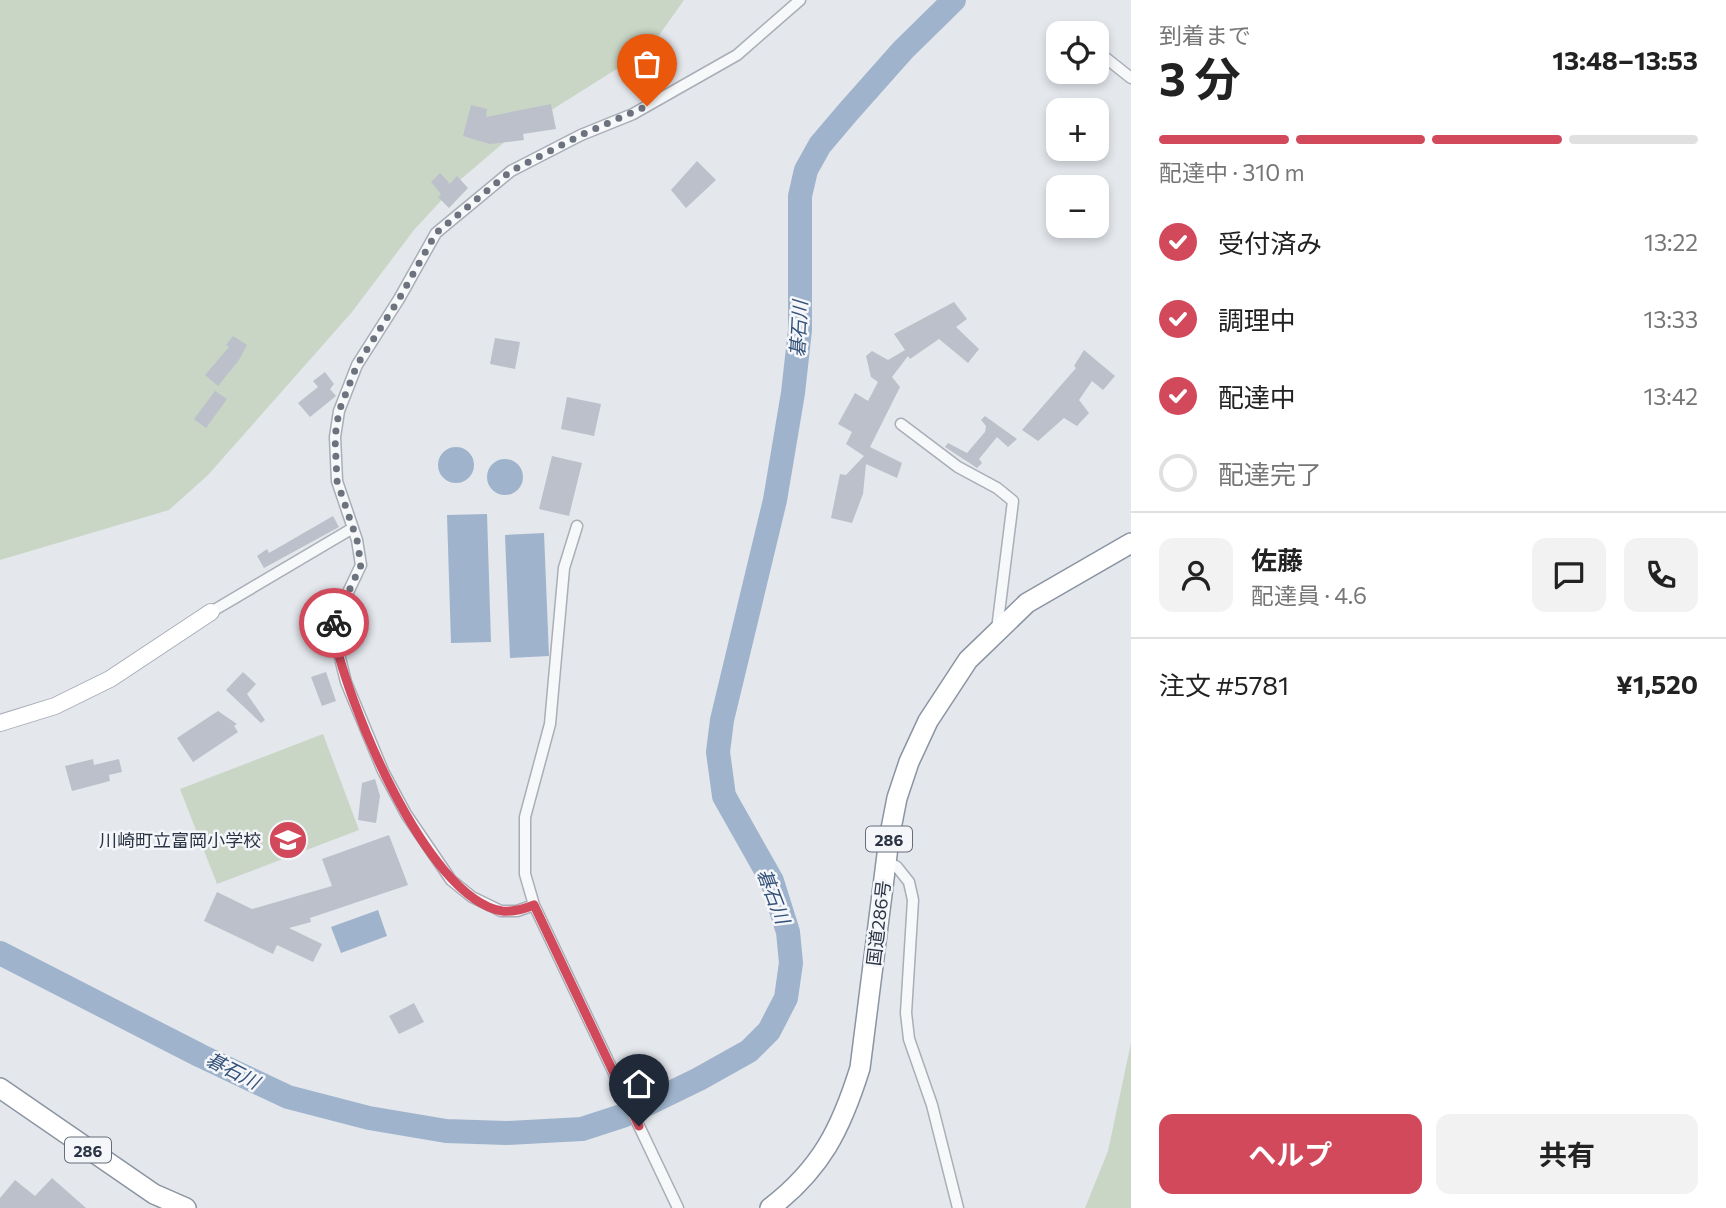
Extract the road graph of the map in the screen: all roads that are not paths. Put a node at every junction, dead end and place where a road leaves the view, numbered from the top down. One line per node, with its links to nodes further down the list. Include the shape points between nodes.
1 (800, 0): 6 (street, via 737,55 633,114 511,171 436,233 357,365 339,411 337,481)
2 (1109, 61): 3 (street)
3 (1131, 78)
4 (901, 424): 9 (street, via 1013,501)
5 (577, 526): 12 (street, via 564,568 550,724 525,817 525,874)
6 (353, 528): 8 (street); 12 (street, via 361,565 332,626 346,682 383,771 451,880 501,911)
7 (1131, 543): 9 (highway, 国道286号 / 286, via 1027,603)
8 (211, 612): 10 (street, via 110,679 55,706)
9 (996, 631): 11 (highway, 国道286号 / 286, via 968,660 928,721 897,798)
10 (0, 723)
11 (886, 862): 16 (highway, 国道286号 / 286, via 860,1069 849,1103 816,1166); 17 (street, via 909,882 914,900 906,1013 909,1039 932,1105)
12 (534, 905): 14 (street)
13 (0, 1088): 15 (highway, 286, via 143,1187)
14 (676, 1203)
15 (182, 1208)
16 (770, 1208)
17 (958, 1208)

